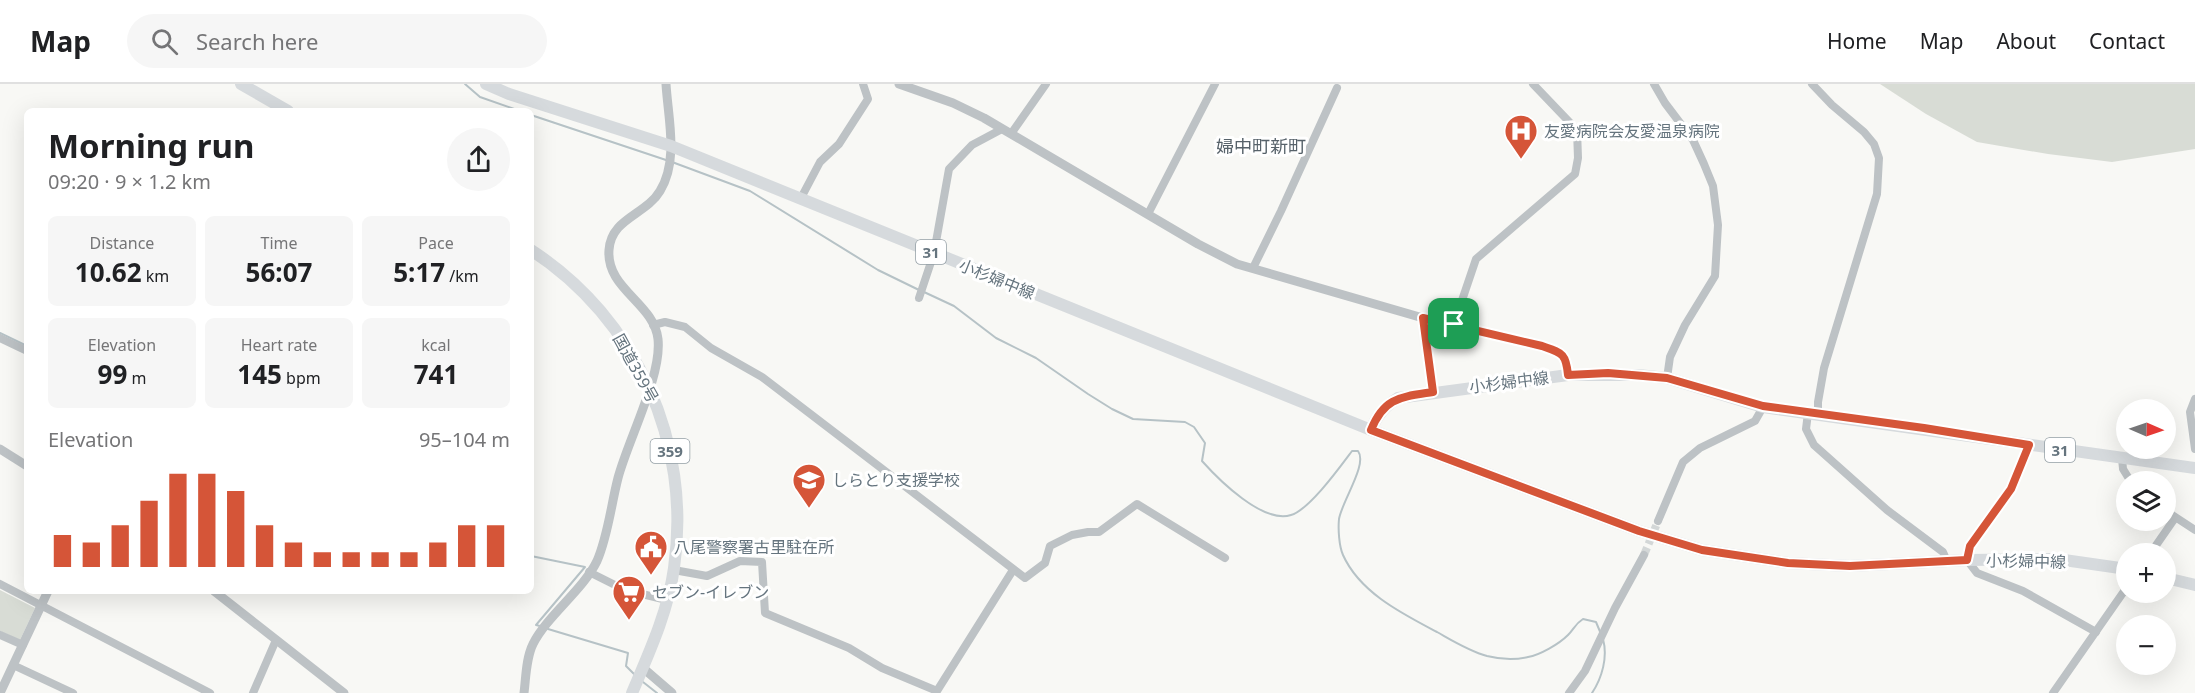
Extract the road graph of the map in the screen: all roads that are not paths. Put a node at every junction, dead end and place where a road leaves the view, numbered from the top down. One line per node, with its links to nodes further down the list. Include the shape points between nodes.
1 (241, 84): 12 (main road)
2 (486, 84): 15 (main road, 小杉婦中線 / 31)
3 (666, 84): 15 (street)
4 (863, 84): 16 (street, via 868,99 859,116 820,162)
5 (899, 84): 13 (street, via 953,103)
6 (1046, 84): 14 (street)
7 (1215, 84): 17 (street)
8 (1533, 84): 23 (street, via 1577,130 1575,174 1476,259)
9 (1654, 84): 28 (street, via 1693,140 1704,164 1713,186 1718,225 1715,276 1685,325 1670,357)
10 (1812, 84): 32 (street, via 1864,132 1879,158 1877,194)
11 (1337, 88): 20 (street)
12 (283, 108)
13 (1002, 129): 17 (street); 19 (street, via 972,145 950,169)
14 (1013, 131)
15 (671, 146): 16 (main road, 小杉婦中線 / 31); 24 (street, via 668,173 660,191 651,204 623,222 613,235 609,250 615,279)
16 (801, 198): 19 (main road, 小杉婦中線 / 31)
17 (1148, 214): 20 (street, via 1237,264)
18 (534, 252): 49 (main road, 国道359号 / 359, via 581,289 600,310 655,399 672,461 677,500)
19 (934, 253): 21 (street); 33 (main road, 小杉婦中線 / 31)
20 (1253, 268): 22 (street)
21 (919, 298)
22 (1423, 318): 23 (street); 29 (street)
23 (1454, 324): 27 (street, via 1560,352 1567,359)
24 (653, 325): 50 (street, via 665,322 685,327 711,348 762,377); 51 (street, via 658,339 655,364 621,469 606,531)
25 (0, 338): 26 (street)
26 (24, 350)
27 (1568, 375): 28 (main road, 小杉婦中線 / 31, via 1608,373); 29 (main road, 小杉婦中線 / 31)
28 (1667, 378): 31 (main road, 小杉婦中線 / 31)
29 (1433, 392): 33 (main road, 小杉婦中線 / 31, via 1398,398 1385,406)
30 (2195, 399): 36 (street, via 2190,412)
31 (1763, 406): 32 (main road, 小杉婦中線 / 31); 42 (street, via 1755,421 1700,448 1683,462)
32 (1813, 413): 34 (main road, 小杉婦中線 / 31); 47 (street, via 1806,429 1814,445 1887,510 1943,552)
33 (1371, 430): 47 (main road, 小杉婦中線 / 31, via 1639,531 1702,550 1788,563 1850,566)
34 (2029, 445): 37 (main road, 小杉婦中線 / 31); 46 (street, via 2011,489 1970,546)
35 (0, 449): 39 (street)
36 (2195, 449)
37 (2116, 457)
38 (2129, 459): 40 (main road, 小杉婦中線 / 31)
39 (24, 464)
40 (2195, 468)
41 (2176, 519): 43 (street)
42 (1658, 521)
43 (2195, 530)
44 (1644, 555): 76 (street, via 1586,671)
45 (1225, 558): 50 (street, via 1137,504 1099,532 1072,536 1050,546 1045,563 1025,578)
46 (1967, 560): 47 (main road, 小杉婦中線 / 31); 48 (main road, 小杉婦中線 / 31, via 2057,559); 60 (street, via 1977,573 2023,591)
47 (1947, 561)
48 (2116, 567)
49 (674, 570): 50 (street, via 707,576 740,561 762,562 765,613 849,648 882,668 937,692); 57 (main road, 国道359号 / 359)
50 (1014, 570)
51 (589, 572): 57 (street, via 625,590); 73 (street, via 533,645)
52 (2176, 580): 54 (main road)
53 (0, 584): 59 (street)
54 (2195, 585)
55 (47, 594): 59 (street)
56 (218, 594): 62 (street)
57 (667, 600): 65 (main road, 国道359号 / 359)
58 (2116, 603): 60 (street)
59 (41, 606): 63 (street); 67 (street)
60 (2096, 632): 77 (street)
61 (0, 635): 63 (street)
62 (276, 640): 71 (street); 72 (street)
63 (23, 645): 64 (street)
64 (13, 665): 66 (street); 68 (street)
65 (643, 668): 74 (main road, 国道359号 / 359); 75 (street)
66 (58, 690): 69 (street)
67 (198, 690): 70 (street)
68 (0, 693)
69 (73, 693)
70 (210, 693)
71 (253, 693)
72 (344, 693)
73 (524, 693)
74 (632, 693)
75 (672, 693)
76 (1569, 693)
77 (2053, 693)

